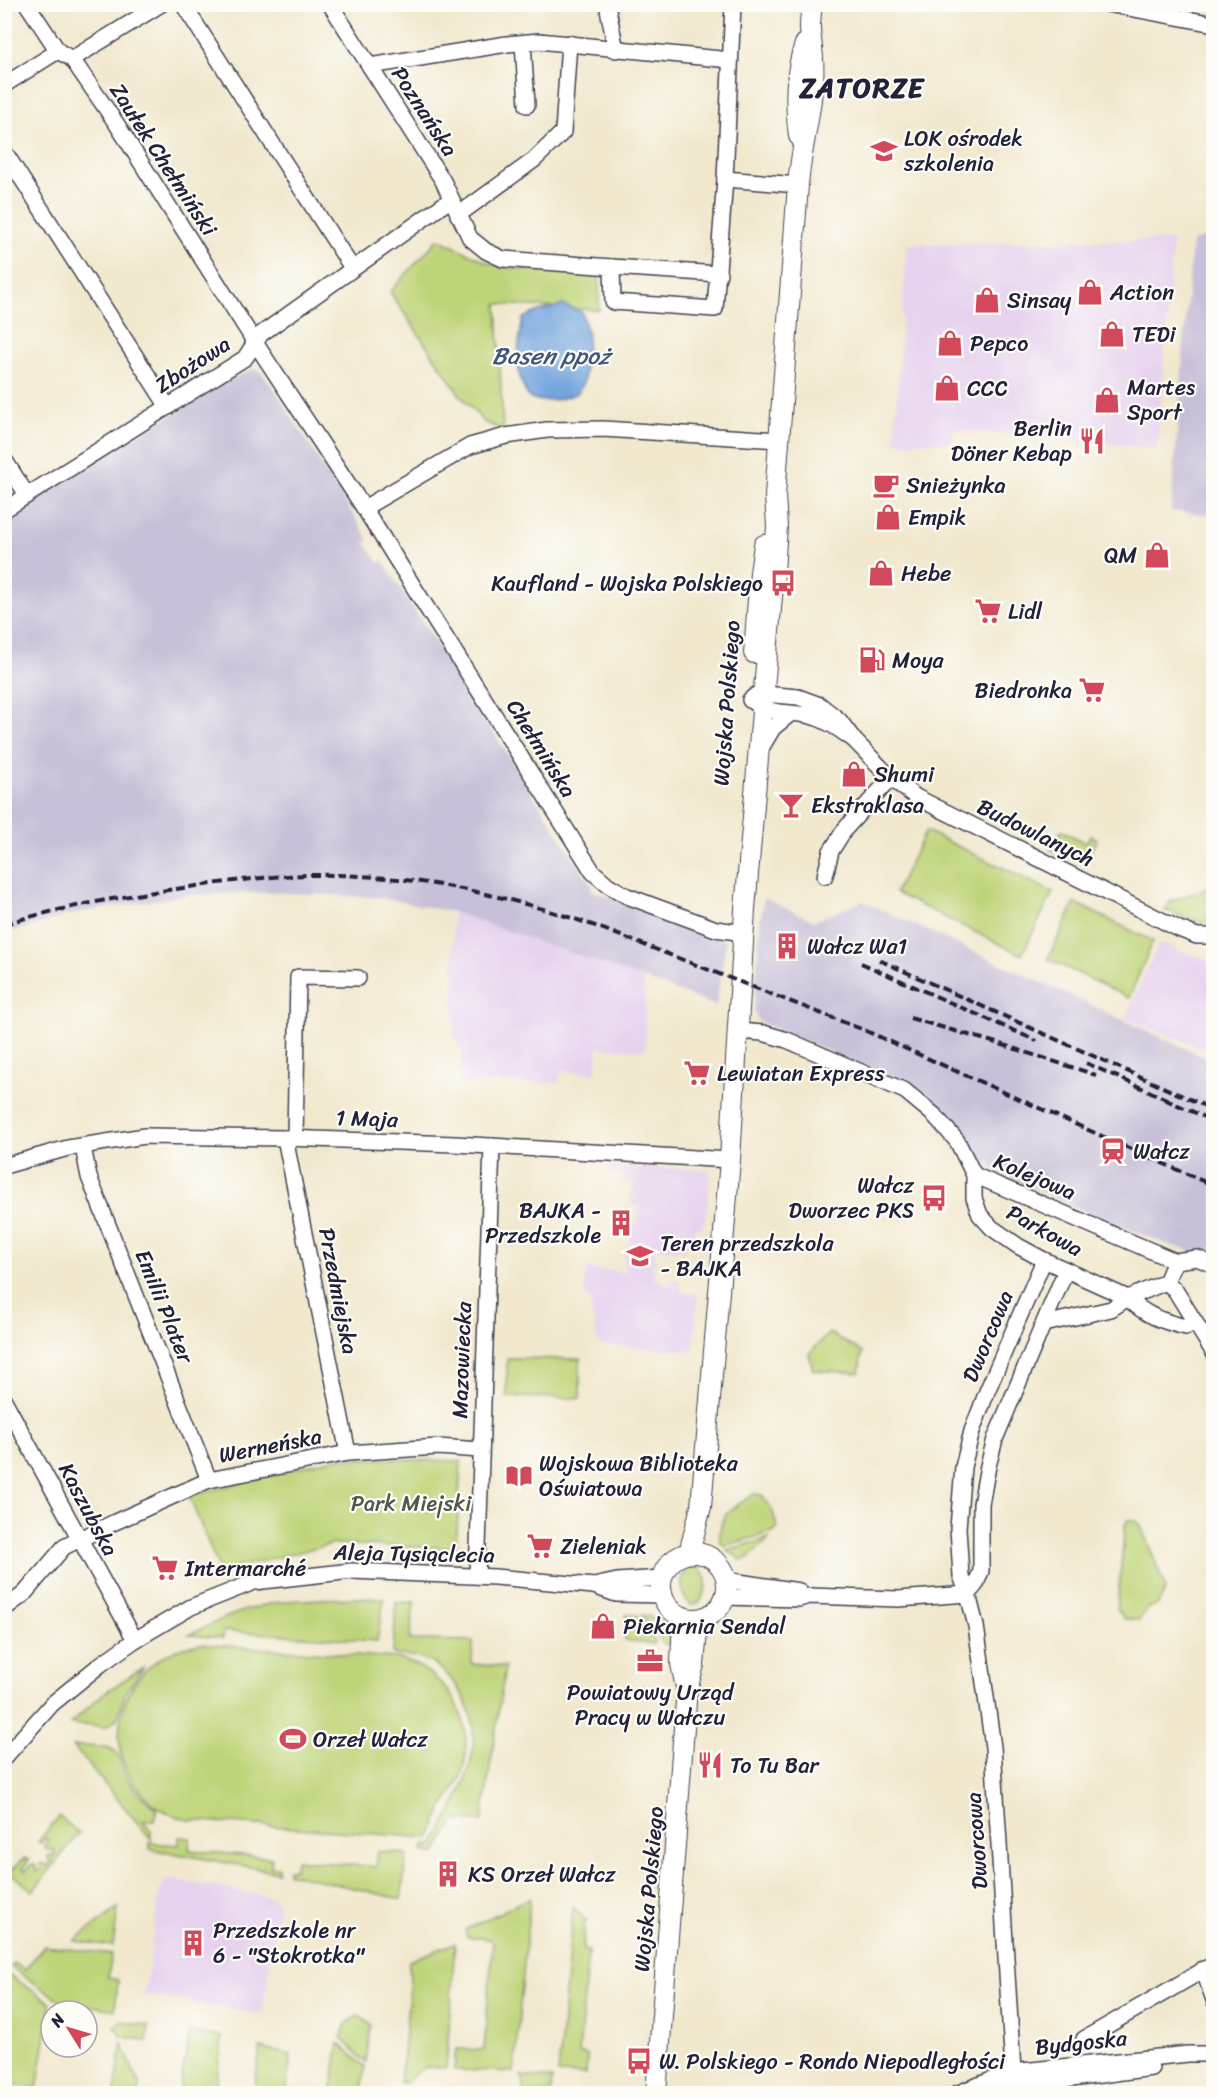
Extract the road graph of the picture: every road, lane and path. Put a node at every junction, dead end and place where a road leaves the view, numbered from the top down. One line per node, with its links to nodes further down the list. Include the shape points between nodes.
1 (27, 4): 13 (street, Zaułek Chełmiński)
2 (161, 4): 14 (street)
3 (183, 4): 25 (street)
4 (330, 4): 16 (street)
5 (607, 4): 12 (street)
6 (733, 4): 15 (street)
7 (812, 4): 21 (main road, Wojska Polskiego, via 814,76)
8 (1107, 4): 9 (street)
9 (1214, 24)
10 (523, 43): 11 (street, Poznańska); 16 (street, Poznańska); 18 (street)
11 (569, 43): 12 (street, Poznańska); 23 (street, via 563,132 534,160)
12 (616, 50): 15 (street, Poznańska)
13 (58, 51): 14 (street, Zaułek Chełmiński); 17 (street)
14 (72, 60): 27 (street, Zaułek Chełmiński)
15 (730, 60): 20 (street)
16 (370, 66): 22 (street, Poznańska, via 443,181)
17 (4, 85)
18 (527, 105)
19 (4, 151): 28 (street)
20 (725, 179): 21 (street); 26 (street)
21 (798, 185): 29 (main road, Wojska Polskiego)
22 (450, 200): 23 (street, Poznańska); 25 (street, Zbożowa)
23 (458, 215): 24 (street, Poznańska, via 470,238 503,259)
24 (612, 267): 26 (street, Poznańska); 26 (street, via 614,302 715,309)
25 (352, 268): 27 (street, Zbożowa, via 261,334)
26 (719, 274)
27 (256, 344): 28 (street, Zbożowa, via 245,358); 32 (street, Chełmińska)
28 (168, 407): 31 (street, Zbożowa)
29 (780, 440): 32 (street, via 603,429 547,430 506,436 470,446); 34 (main road, Wojska Polskiego, via 775,502 767,525 760,573)
30 (4, 459): 31 (street)
31 (27, 495): 33 (street, Zbożowa)
32 (364, 508): 41 (street, Chełmińska, via 593,872 627,896 716,929)
33 (4, 510)
34 (759, 700): 35 (street, Budowlanych, via 777,713); 36 (street, Budowlanych, via 810,700 839,720); 37 (main road, Wojska Polskiego); 40 (main road, Wojska Polskiego, via 743,798)
35 (790, 714): 36 (street, Budowlanych, via 818,718); 37 (street, via 773,728)
36 (854, 740): 38 (street, Budowlanych)
37 (759, 753): 40 (main road, Wojska Polskiego)
38 (891, 778): 39 (street, via 844,830 831,851); 42 (street, Budowlanych, via 916,797 1179,929 1197,936)
39 (825, 876)
40 (746, 909): 41 (main road, Wojska Polskiego)
41 (744, 933): 44 (main road, Wojska Polskiego)
42 (1214, 936)
43 (358, 978): 45 (street, Przedmiejska, via 298,977)
44 (738, 1031): 48 (main road, Wojska Polskiego); 50 (street, Kolejowa, via 787,1040 905,1091 957,1141)
45 (290, 1138): 46 (street, 1 Maja); 47 (street, 1 Maja, via 145,1136); 64 (street, Przedmiejska)
46 (492, 1146): 48 (street, 1 Maja); 63 (street, Mazowiecka)
47 (83, 1147): 49 (street, 1 Maja); 65 (street, Emilii Plater, via 89,1177)
48 (730, 1160): 67 (main road, Wojska Polskiego)
49 (4, 1166)
50 (974, 1175): 51 (street, Parkowa, via 974,1198 980,1215 992,1228); 52 (street, Kolejowa)
51 (1044, 1260): 54 (street, Parkowa); 61 (street, Dworcowa)
52 (1175, 1261): 53 (street, Kolejowa, via 1197,1258); 55 (street)
53 (1214, 1265)
54 (1066, 1270): 56 (street, Parkowa); 58 (street, Dworcowa)
55 (1166, 1282): 56 (street); 57 (street)
56 (1128, 1298): 57 (street, Parkowa, via 1139,1309 1167,1322 1186,1327); 58 (street, via 1111,1309)
57 (1195, 1322): 59 (street)
58 (1044, 1324): 62 (street, Dworcowa)
59 (1214, 1353)
60 (4, 1400): 66 (street, Kaszubska)
61 (972, 1431): 62 (street); 71 (street, Dworcowa, via 963,1467 958,1528 961,1576)
62 (995, 1439): 71 (street, Dworcowa, via 981,1504 981,1571)
63 (480, 1450): 64 (street, Werneńska, via 438,1447); 68 (street, Mazowiecka)
64 (348, 1453): 65 (street, Werneńska)
65 (209, 1480): 66 (street, Werneńska)
66 (80, 1538): 72 (street, Werneńska, via 64,1547 24,1594); 74 (street, Kaszubska)
67 (698, 1555): 69 (main road, via 677,1558 667,1566); 70 (main road, via 715,1561 722,1570)
68 (477, 1575): 69 (street, Aleja Tysiąclecia, via 594,1586 617,1581); 74 (street, Aleja Tysiąclecia, via 352,1571 254,1582 190,1607)
69 (662, 1587): 73 (main road, via 666,1605)
70 (725, 1588): 71 (street, via 800,1599); 73 (main road, via 719,1607 710,1615)
71 (968, 1594): 81 (street, Dworcowa, via 993,1747)
72 (4, 1610)
73 (691, 1618): 82 (main road, Wojska Polskiego, via 694,1665 687,1689)
74 (135, 1640): 75 (street, Aleja Tysiąclecia, via 67,1691)
75 (4, 1758)
76 (1208, 1967): 77 (street); 78 (street)
77 (1214, 2000)
78 (1084, 2039)
79 (1214, 2054): 81 (street, Bydgoska, via 1188,2054)
80 (1214, 2065): 81 (street, Bydgoska)
81 (1012, 2079): 83 (street, Bydgoska); 84 (street, Bydgoska)
82 (656, 2094)
83 (957, 2094)
84 (990, 2094)

